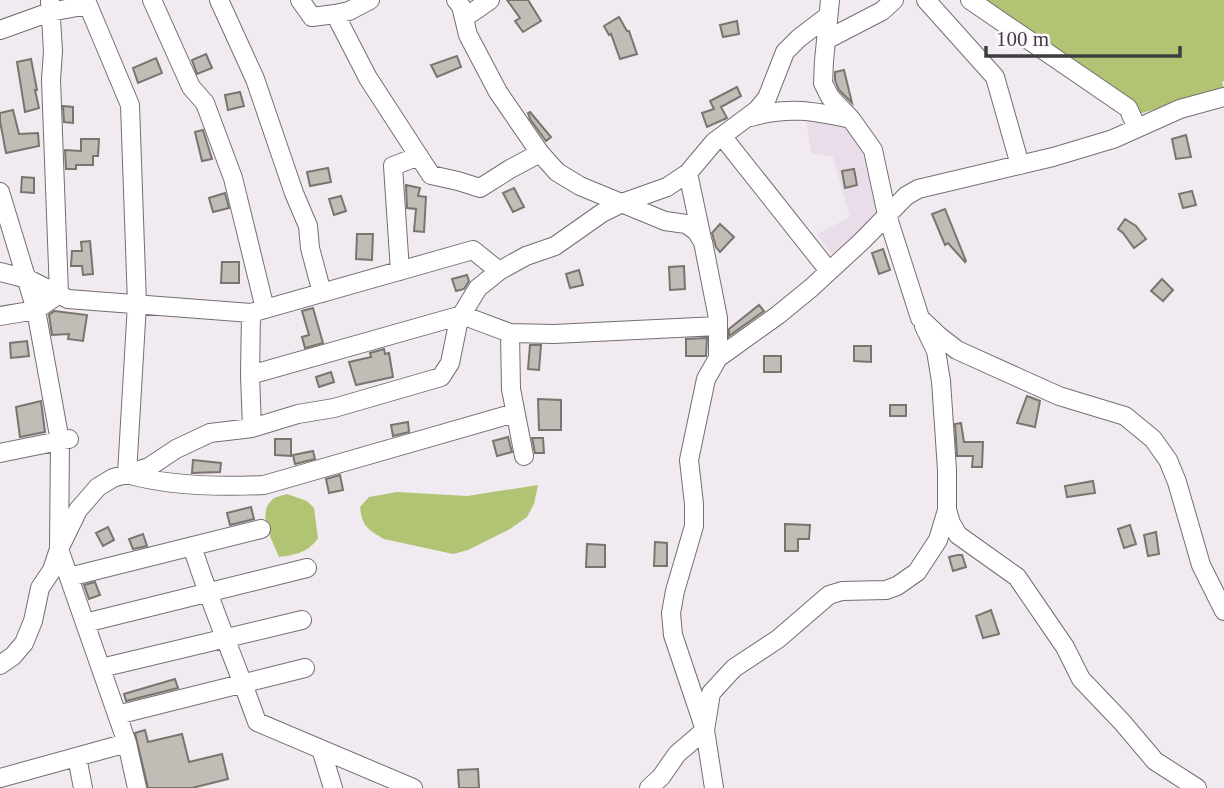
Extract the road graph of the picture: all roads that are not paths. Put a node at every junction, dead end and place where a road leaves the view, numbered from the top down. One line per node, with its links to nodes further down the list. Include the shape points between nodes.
1 (152, 0): 38 (street, via 191,88 205,103 233,178)
2 (219, 0): 34 (street, via 256,79 308,226)
3 (300, 0): 12 (street, via 312,17)
4 (370, 0): 12 (street)
5 (456, 0): 13 (street)
6 (490, 0): 13 (street)
7 (894, 0): 15 (street)
8 (926, 0): 23 (street, via 995,77)
9 (970, 0): 19 (street, via 1128,108)
10 (50, 6): 14 (street); 35 (street); 36 (street, via 89,5 130,106)
11 (829, 8): 15 (street); 17 (street, via 785,52 767,98)
12 (335, 14): 22 (street, via 368,78)
13 (464, 18): 21 (street, via 498,92)
14 (0, 30)
15 (826, 40): 18 (street, via 823,83)
16 (1224, 97): 19 (street)
17 (748, 117): 18 (street, via 771,110 814,111); 20 (street)
18 (851, 119): 27 (street, via 873,150)
19 (1137, 128): 23 (street)
20 (722, 136): 24 (street); 31 (street)
21 (540, 153): 22 (street, via 480,188 431,175); 26 (street, via 557,172)
22 (419, 156): 29 (street, via 393,166)
23 (1020, 165): 27 (street, via 918,189)
24 (688, 173): 26 (street, via 667,187); 28 (street)
25 (0, 192): 33 (street)
26 (622, 203): 28 (street, via 665,221 686,224); 30 (street, via 555,246)
27 (887, 215): 31 (street); 41 (street)
28 (703, 243): 42 (street)
29 (400, 271): 30 (street, via 473,250); 34 (street)
30 (499, 271): 39 (street, via 478,288)
31 (829, 271): 44 (street)
32 (0, 272): 33 (street)
33 (28, 279): 35 (street); 37 (street)
34 (322, 293): 38 (street)
35 (59, 294): 36 (street, via 68,299); 37 (street)
36 (138, 304): 38 (street); 51 (street)
37 (36, 310): 40 (street); 48 (street)
38 (258, 311): 45 (street)
39 (462, 315): 43 (street); 45 (street); 47 (street, via 450,363 441,377)
40 (0, 316)
41 (920, 318): 52 (street, via 936,351 941,381); 59 (street, via 957,350 1059,397 1125,416 1153,439 1168,460 1201,565)
42 (718, 326): 43 (street); 44 (street)
43 (510, 333): 46 (street)
44 (718, 358): 68 (street, via 706,379 689,460 694,526 671,612 673,635)
45 (250, 375): 47 (street)
46 (515, 413): 50 (street); 51 (street, via 264,485 149,481)
47 (252, 428): 51 (street, via 210,433)
48 (64, 440): 49 (street); 55 (street)
49 (0, 453)
50 (524, 456)
51 (127, 474): 55 (street, via 98,487 78,510)
52 (947, 510): 68 (street, via 938,540 917,572 886,590 829,595 778,639 734,668 711,693); 81 (street, via 958,535 1017,577 1065,646 1081,679 1155,761)
53 (261, 529): 54 (street)
54 (192, 546): 57 (street); 58 (street)
55 (59, 549): 57 (street); 63 (street, via 40,588 24,643)
56 (307, 568): 58 (street)
57 (69, 577): 61 (street)
58 (207, 593): 61 (street); 62 (street)
59 (1224, 611)
60 (302, 620): 62 (street)
61 (85, 623): 64 (street)
62 (226, 638): 64 (street); 66 (street)
63 (0, 665)
64 (101, 668): 67 (street)
65 (305, 668): 66 (street)
66 (243, 684): 67 (street); 70 (street, via 257,722)
67 (117, 715): 69 (street)
68 (705, 730): 79 (street); 80 (street)
69 (127, 743): 71 (street); 76 (street)
70 (321, 749): 74 (street); 77 (street)
71 (77, 757): 73 (street); 75 (street)
72 (0, 778): 73 (street)
73 (26, 780)
74 (392, 783): 78 (street)
75 (83, 788)
76 (137, 788)
77 (333, 788)
78 (413, 788)
79 (649, 788)
80 (714, 788)
81 (1197, 788)

